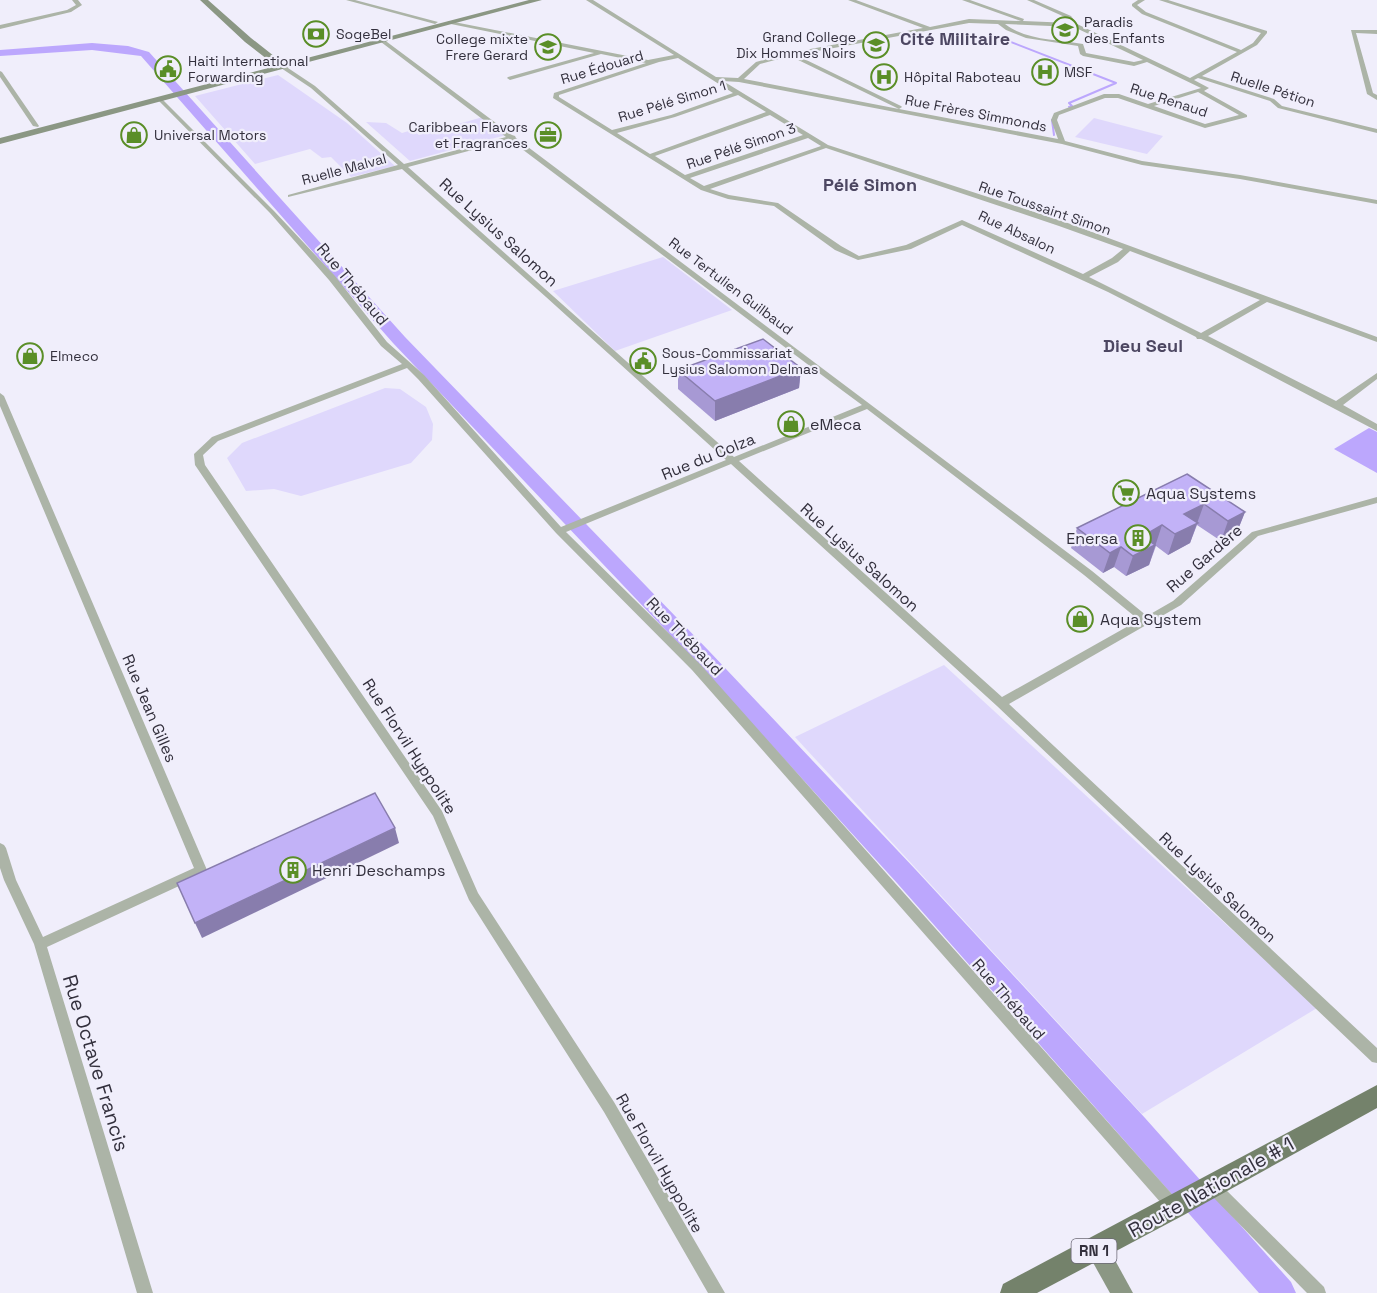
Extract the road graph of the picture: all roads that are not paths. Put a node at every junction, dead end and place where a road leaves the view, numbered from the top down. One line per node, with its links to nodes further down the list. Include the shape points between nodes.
1 (75, 0): 17 (street, via 79,6 69,11)
2 (204, 0): 27 (main road, via 250,42 254,51)
3 (349, 0): 12 (street)
4 (519, 0): 12 (main road)
5 (538, 0): 14 (main road)
6 (589, 0): 24 (street)
7 (851, 0): 18 (street)
8 (965, 0): 15 (street)
9 (1030, 0): 16 (street, via 1069,16)
10 (1142, 0): 21 (street, via 1134,5 1142,12)
11 (1162, 0): 21 (street, via 1264,30 1256,44)
12 (435, 21): 27 (main road)
13 (1000, 22): 15 (street); 18 (street, via 964,21); 25 (street, via 1038,39 1081,45 1083,54 1134,64)
14 (448, 23): 20 (main road); 22 (street)
15 (1028, 23): 16 (street)
16 (1075, 25): 25 (street)
17 (0, 27)
18 (929, 28): 23 (street)
19 (1377, 33): 38 (street, via 1355,30 1370,94)
20 (383, 41): 27 (main road); 47 (street, Rue Tertulien Guilbaud)
21 (1242, 52): 29 (street)
22 (601, 53): 26 (street); 30 (street)
23 (791, 54): 32 (street, via 758,63); 40 (street)
24 (680, 56): 26 (street, Rue Édouard); 31 (street)
25 (1148, 60): 33 (street)
26 (656, 62): 36 (street, Rue Édouard)
27 (277, 65): 37 (main road); 52 (street, Rue Lysius Salomon, via 314,90)
28 (0, 74): 42 (street)
29 (1197, 76): 33 (street); 43 (street, Ruelle Pétion, via 1272,100 1280,107)
30 (510, 78)
31 (715, 79): 32 (street, Rue Frères Simmonds); 35 (street, Rue Toussaint Simon)
32 (739, 80): 40 (street, Rue Frères Simmonds)
33 (1190, 80): 34 (street, via 1206,88)
34 (1200, 91): 39 (street); 39 (street, Rue Renaud, via 1245,116 1205,126)
35 (738, 93): 41 (street, Rue Toussaint Simon); 44 (street, Rue Pélé Simon 1)
36 (556, 94): 44 (street, Rue Absalon, via 556,98)
37 (161, 97): 42 (main road); 48 (main road); 62 (street, Rue Thébaud, via 272,212 332,278 384,344)
38 (1377, 98)
39 (1148, 106): 49 (street, Rue Renaud, via 1119,96 1104,96 1056,114 1054,120)
40 (904, 112): 49 (street, Rue Frères Simmonds)
41 (770, 113): 46 (street, Rue Toussaint Simon); 51 (street)
42 (36, 126): 45 (main road)
43 (1377, 131)
44 (613, 132): 51 (street, Rue Absalon)
45 (0, 135)
46 (806, 136): 50 (street, Rue Toussaint Simon); 53 (street, Rue Pélé Simon 3)
47 (513, 137): 52 (street, Ruelle Malval); 66 (street, Rue Tertulien Guilbaud)
48 (0, 141)
49 (1062, 142): 56 (street, Rue Frères Simmonds, via 1142,163)
50 (826, 146): 54 (street); 57 (street, Rue Toussaint Simon)
51 (650, 156): 53 (street, Rue Absalon)
52 (403, 166): 55 (street, Ruelle Malval); 68 (street, Rue Lysius Salomon)
53 (684, 178): 54 (street, Rue Absalon)
54 (703, 189): 58 (street, Rue Absalon, via 776,204 858,258 908,247 962,222)
55 (290, 196)
56 (1377, 202)
57 (1128, 249): 58 (street); 59 (street, Rue Toussaint Simon)
58 (1084, 278): 60 (street, Rue Absalon)
59 (1265, 300): 60 (street); 61 (street, Rue Toussaint Simon)
60 (1200, 337): 65 (street, Rue Absalon)
61 (1377, 340)
62 (408, 365): 70 (street, Rue Thébaud); 81 (street, Rue Florvil Hyppolite, via 215,439 198,454 200,465 438,814 473,896 609,1107)
63 (1377, 375): 65 (street)
64 (0, 396): 74 (street, Rue Jean Gilles, via 201,870)
65 (1337, 405): 67 (street, Rue Absalon)
66 (867, 406): 68 (street, Rue du Colza); 71 (street, Rue Tertulien Guilbaud, via 1088,573)
67 (1377, 428)
68 (733, 462): 70 (street, Rue du Colza); 72 (street, Rue Lysius Salomon)
69 (1377, 500): 71 (street, Rue Gardère, via 1255,534 1177,603)
70 (562, 530): 78 (street, Rue Thébaud, via 696,667)
71 (1145, 621): 72 (street, Rue Gardère)
72 (1000, 703): 75 (street, Rue Lysius Salomon)
73 (0, 848): 74 (street, Rue Octave Francis, via 10,880)
74 (40, 944): 80 (street, Rue Octave Francis)
75 (1377, 1057)
76 (1377, 1096): 77 (main road, Route Nationale # 1 / RN 1)
77 (1205, 1190): 78 (main road, Route Nationale # 1 / RN 1); 84 (street)
78 (1174, 1208): 79 (main road, Route Nationale # 1 / RN 1)
79 (1097, 1250): 82 (main road, Route Nationale # 1 / RN 1); 83 (main road)
80 (145, 1293)
81 (717, 1293)
82 (1012, 1293)
83 (1122, 1293)
84 (1318, 1293)

